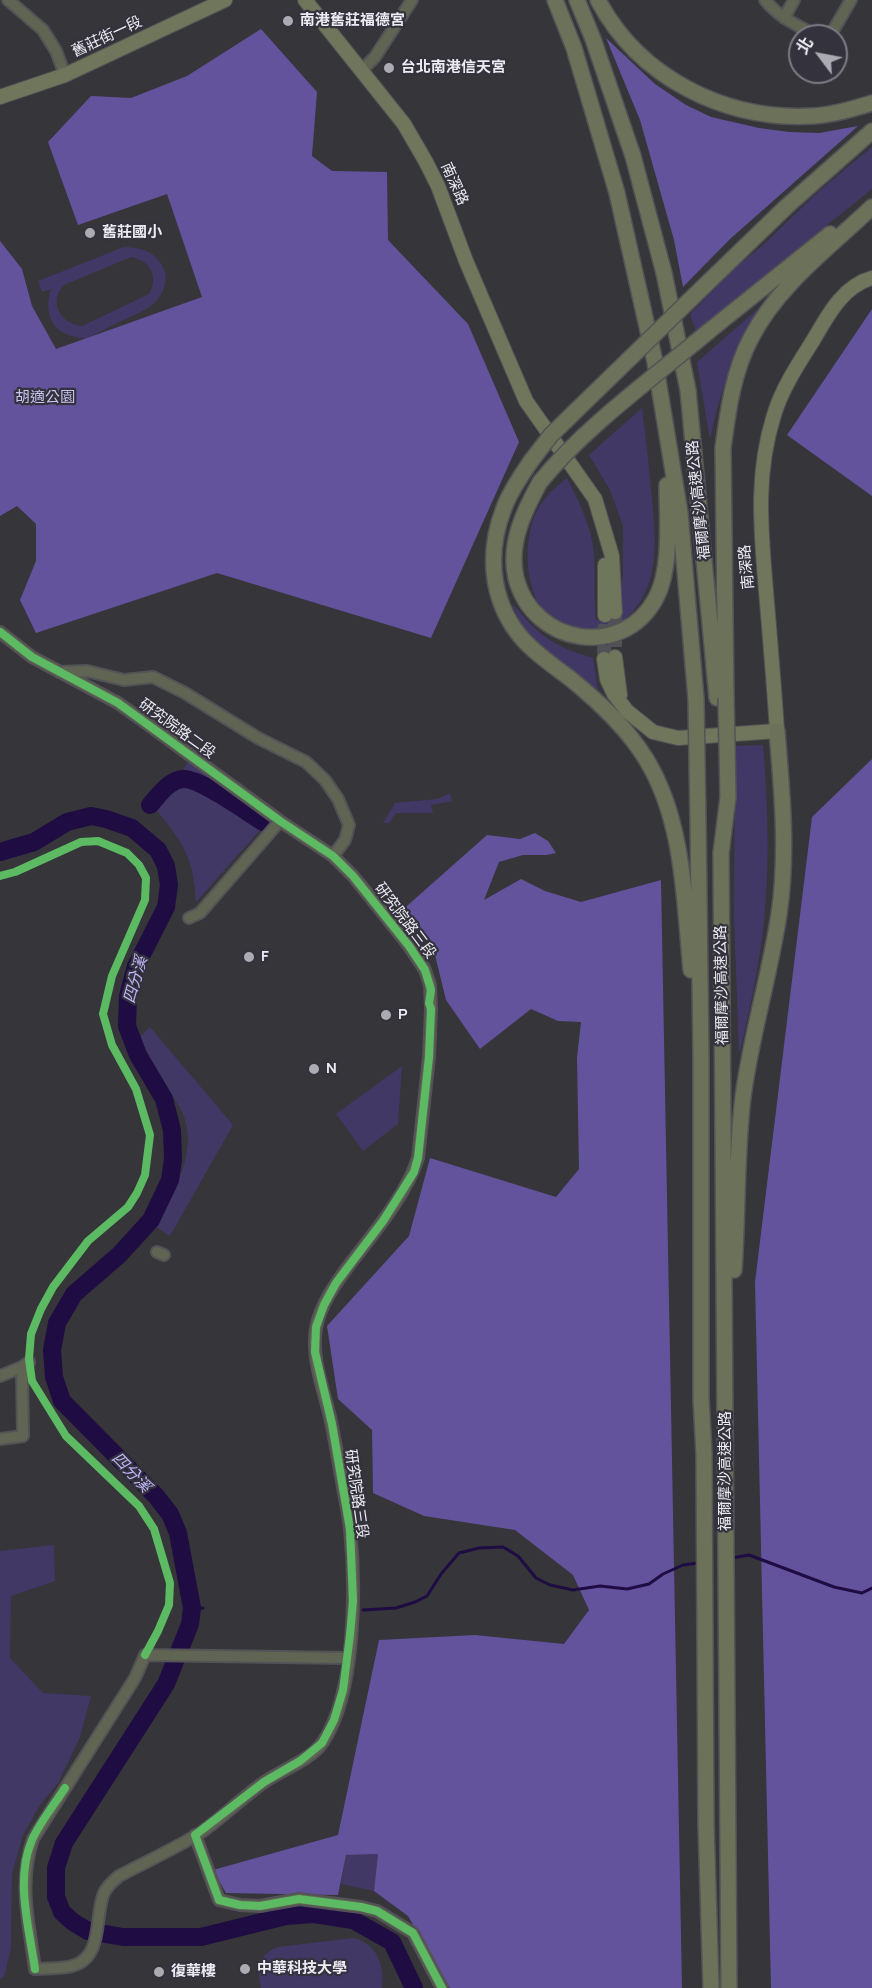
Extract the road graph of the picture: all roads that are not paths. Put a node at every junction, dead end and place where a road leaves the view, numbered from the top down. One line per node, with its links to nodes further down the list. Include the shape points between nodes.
1 (225, 0): 15 (main road, 舊莊街一段)
2 (305, 0): 14 (main road, 南深路)
3 (412, 0): 14 (street, via 375,57)
4 (555, 0): 22 (highway, 福爾摩沙高速公路, via 574,48 617,193 656,362)
5 (577, 0): 27 (highway, 福爾摩沙高速公路, via 633,156 664,273 688,390)
6 (598, 0): 17 (highway, via 619,33 647,62 693,93 739,110 784,116 815,116)
7 (765, 0): 11 (street)
8 (794, 0): 11 (street)
9 (851, 0): 13 (street)
10 (14, 2): 15 (street, via 43,30)
11 (784, 18): 12 (street)
12 (795, 24)
13 (837, 24)
14 (362, 70): 23 (main road, 南深路, via 404,124 426,162 519,385 595,498 612,556)
15 (65, 75): 16 (main road, 舊莊街一段)
16 (0, 97)
17 (872, 103)
18 (872, 131): 32 (highway, bridge, via 786,207 551,435 504,507 493,550 494,577 507,618 521,637 617,721 645,758 667,801 680,870)
19 (872, 201): 22 (highway, bridge, via 591,430 540,482 515,543 516,577 522,595 550,627 583,638 604,637 647,612 664,577)
20 (872, 207): 27 (highway, via 798,276 771,307 751,337 736,374 723,448)
21 (872, 278): 28 (main road, 南深路, via 846,292 790,379 774,414 762,463 760,525)
22 (667, 440): 32 (highway, 福爾摩沙高速公路, bridge, via 680,513 696,699)
23 (610, 613)
24 (0, 632): 26 (street, 研究院路二段)
25 (609, 658): 28 (main road, via 607,678 614,694 640,724 653,732 678,738)
26 (58, 672): 29 (street, 研究院路二段, via 117,703); 30 (street, 研究院路二段, via 87,671 124,680 153,677 306,762 326,780 348,825 345,840)
27 (722, 698): 34 (highway, 福爾摩沙高速公路, bridge, via 728,797 721,853)
28 (777, 731): 34 (highway, via 783,835 780,910 743,1095)
29 (280, 821): 30 (street, 研究院路二段); 31 (street, via 200,913)
30 (333, 856): 36 (street, 研究院路三段, via 409,946 425,970 431,990 428,1067 414,1172 336,1283 316,1327 315,1352 350,1529 353,1600)
31 (189, 918)
32 (701, 1057): 39 (highway, 福爾摩沙高速公路, via 700,1398)
33 (0, 1376): 35 (street, via 26,1365 24,1436)
34 (726, 1381): 40 (highway, 福爾摩沙高速公路)
35 (0, 1439)
36 (348, 1658): 37 (street, 研究院路三段, via 337,1710 322,1743); 37 (street, 研究院路三段, via 145,1655 135,1678 33,1839 24,1884 35,1969 74,1966 87,1957 95,1943 101,1901 111,1882)
37 (195, 1835): 38 (street, via 219,1900 260,1906 299,1899 377,1911 413,1933)
38 (442, 1988)
39 (711, 1988)
40 (729, 1988)

